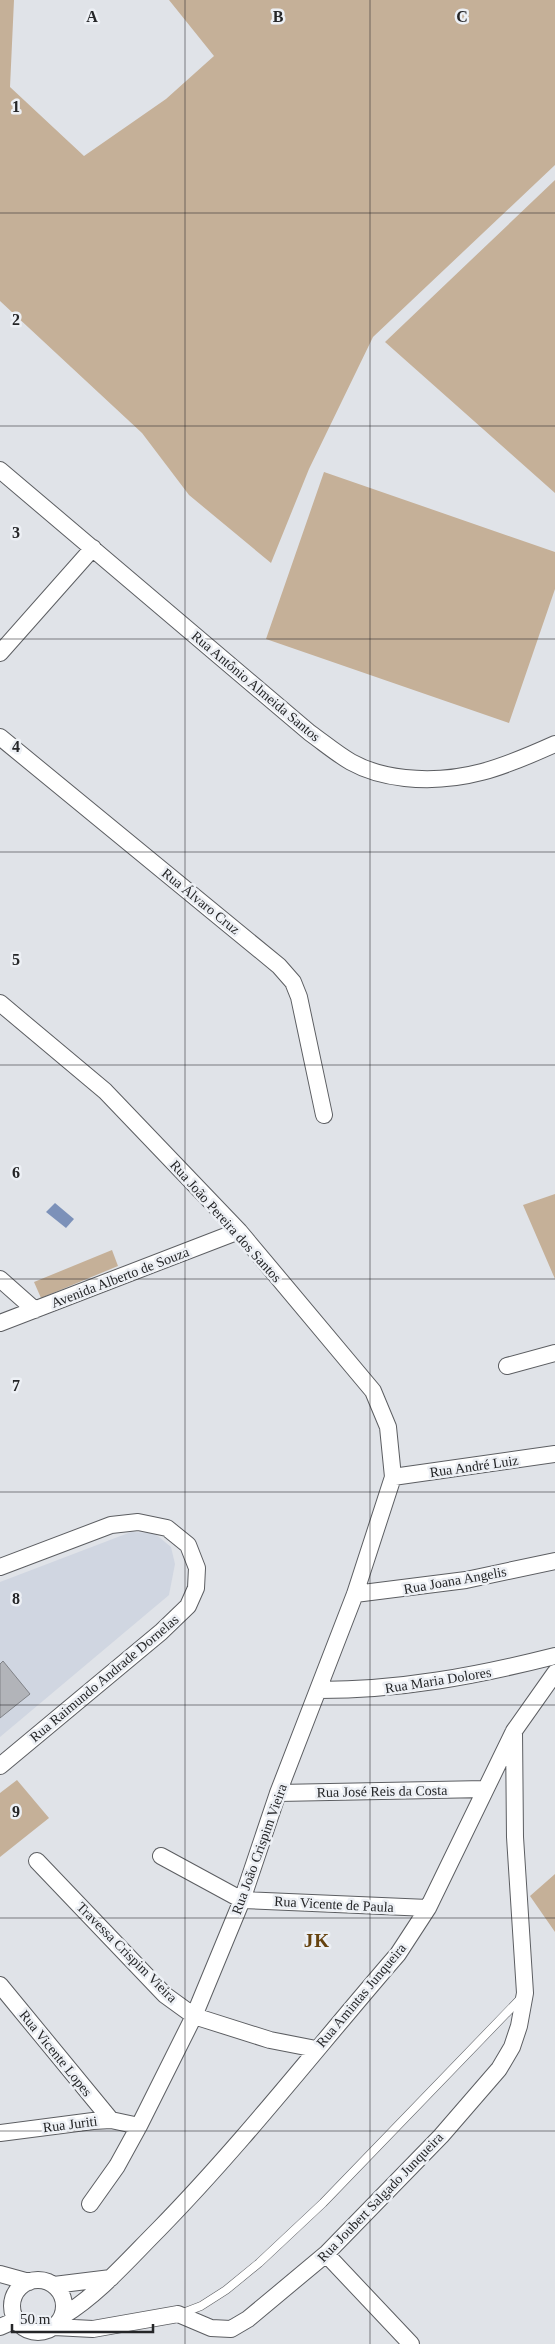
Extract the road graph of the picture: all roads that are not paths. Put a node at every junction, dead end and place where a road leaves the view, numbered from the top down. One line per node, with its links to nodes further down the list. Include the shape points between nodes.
1 (0, 470): 2 (street, Rua Antônio Almeida Santos)
2 (93, 548): 3 (street); 5 (street, Rua Antônio Almeida Santos, via 310,733 352,762 386,776 428,780 471,776 511,764)
3 (0, 653)
4 (0, 737): 7 (street, Rua Álvaro Cruz, via 279,966 293,982)
5 (555, 744)
6 (0, 1003): 8 (street, Rua João Pereira dos Santos, via 105,1092)
7 (324, 1115)
8 (239, 1231): 10 (street, Avenida Alberto de Souza); 15 (street, Rua João Pereira dos Santos, via 373,1391 388,1427)
9 (0, 1278): 10 (street)
10 (35, 1310): 11 (street, Avenida Alberto de Souza)
11 (0, 1323)
12 (555, 1353): 13 (street)
13 (507, 1366)
14 (555, 1454): 15 (street, Rua André Luiz)
15 (393, 1477): 18 (street, Rua João Crispim Vieira)
16 (555, 1562): 18 (street, Rua Joana Angelis, via 466,1580)
17 (0, 1567): 23 (street, Rua Raimundo Andrade Dornelas, via 112,1525 138,1522 167,1528 188,1545 197,1568 196,1588 188,1606)
18 (355, 1594): 21 (street, Rua João Crispim Vieira)
19 (555, 1656): 21 (street, Rua Maria Dolores, via 444,1681 366,1690)
20 (555, 1674): 22 (street, Rua Amintas Junqueira)
21 (319, 1690): 25 (street, Rua João Crispim Vieira)
22 (514, 1731): 24 (street, Rua Amintas Junqueira); 31 (street, Rua Joubert Salgado Junqueira, via 515,1837)
23 (0, 1766)
24 (485, 1789): 25 (street, Rua José Reis da Costa); 29 (street, Rua Amintas Junqueira)
25 (278, 1793): 28 (street, Rua João Crispim Vieira)
26 (162, 1856): 28 (street, Rua Vicente de Paula)
27 (37, 1861): 32 (street, Travessa Crispim Vieira, via 166,1994)
28 (242, 1900): 29 (street, Rua Vicente de Paula); 32 (street, Rua João Crispim Vieira)
29 (428, 1908): 33 (street, Rua Amintas Junqueira, via 398,1954)
30 (0, 1985): 34 (street, Rua Vicente Lopes)
31 (525, 1993): 38 (street, Rua Joubert Salgado Junqueira, via 512,2047 499,2068 441,2136); 43 (lane, via 323,2203 259,2263 201,2306)
32 (194, 2016): 33 (street, Travessa Crispim Vieira, via 263,2038); 35 (street, Rua João Crispim Vieira)
33 (316, 2049): 40 (street, Rua Amintas Junqueira, via 185,2202)
34 (111, 2120): 35 (street, Rua Juriti); 36 (street, Rua Juriti)
35 (139, 2126): 37 (street, Rua João Crispim Vieira, via 117,2166)
36 (0, 2133)
37 (90, 2204)
38 (326, 2254): 43 (street, Rua Joubert Salgado Junqueira, via 248,2320 231,2329 211,2328); 47 (street)
39 (0, 2274): 41 (street)
40 (111, 2278): 42 (street); 45 (street, Rua Amintas Junqueira)
41 (29, 2282): 42 (street, via 42,2280); 44 (street, via 18,2289 12,2301)
42 (54, 2286): 45 (street, via 62,2294 65,2305)
43 (178, 2314): 45 (street, via 93,2329)
44 (16, 2320): 45 (street, via 30,2332 39,2333); 46 (street)
45 (59, 2322)
46 (0, 2327)
47 (411, 2344)

